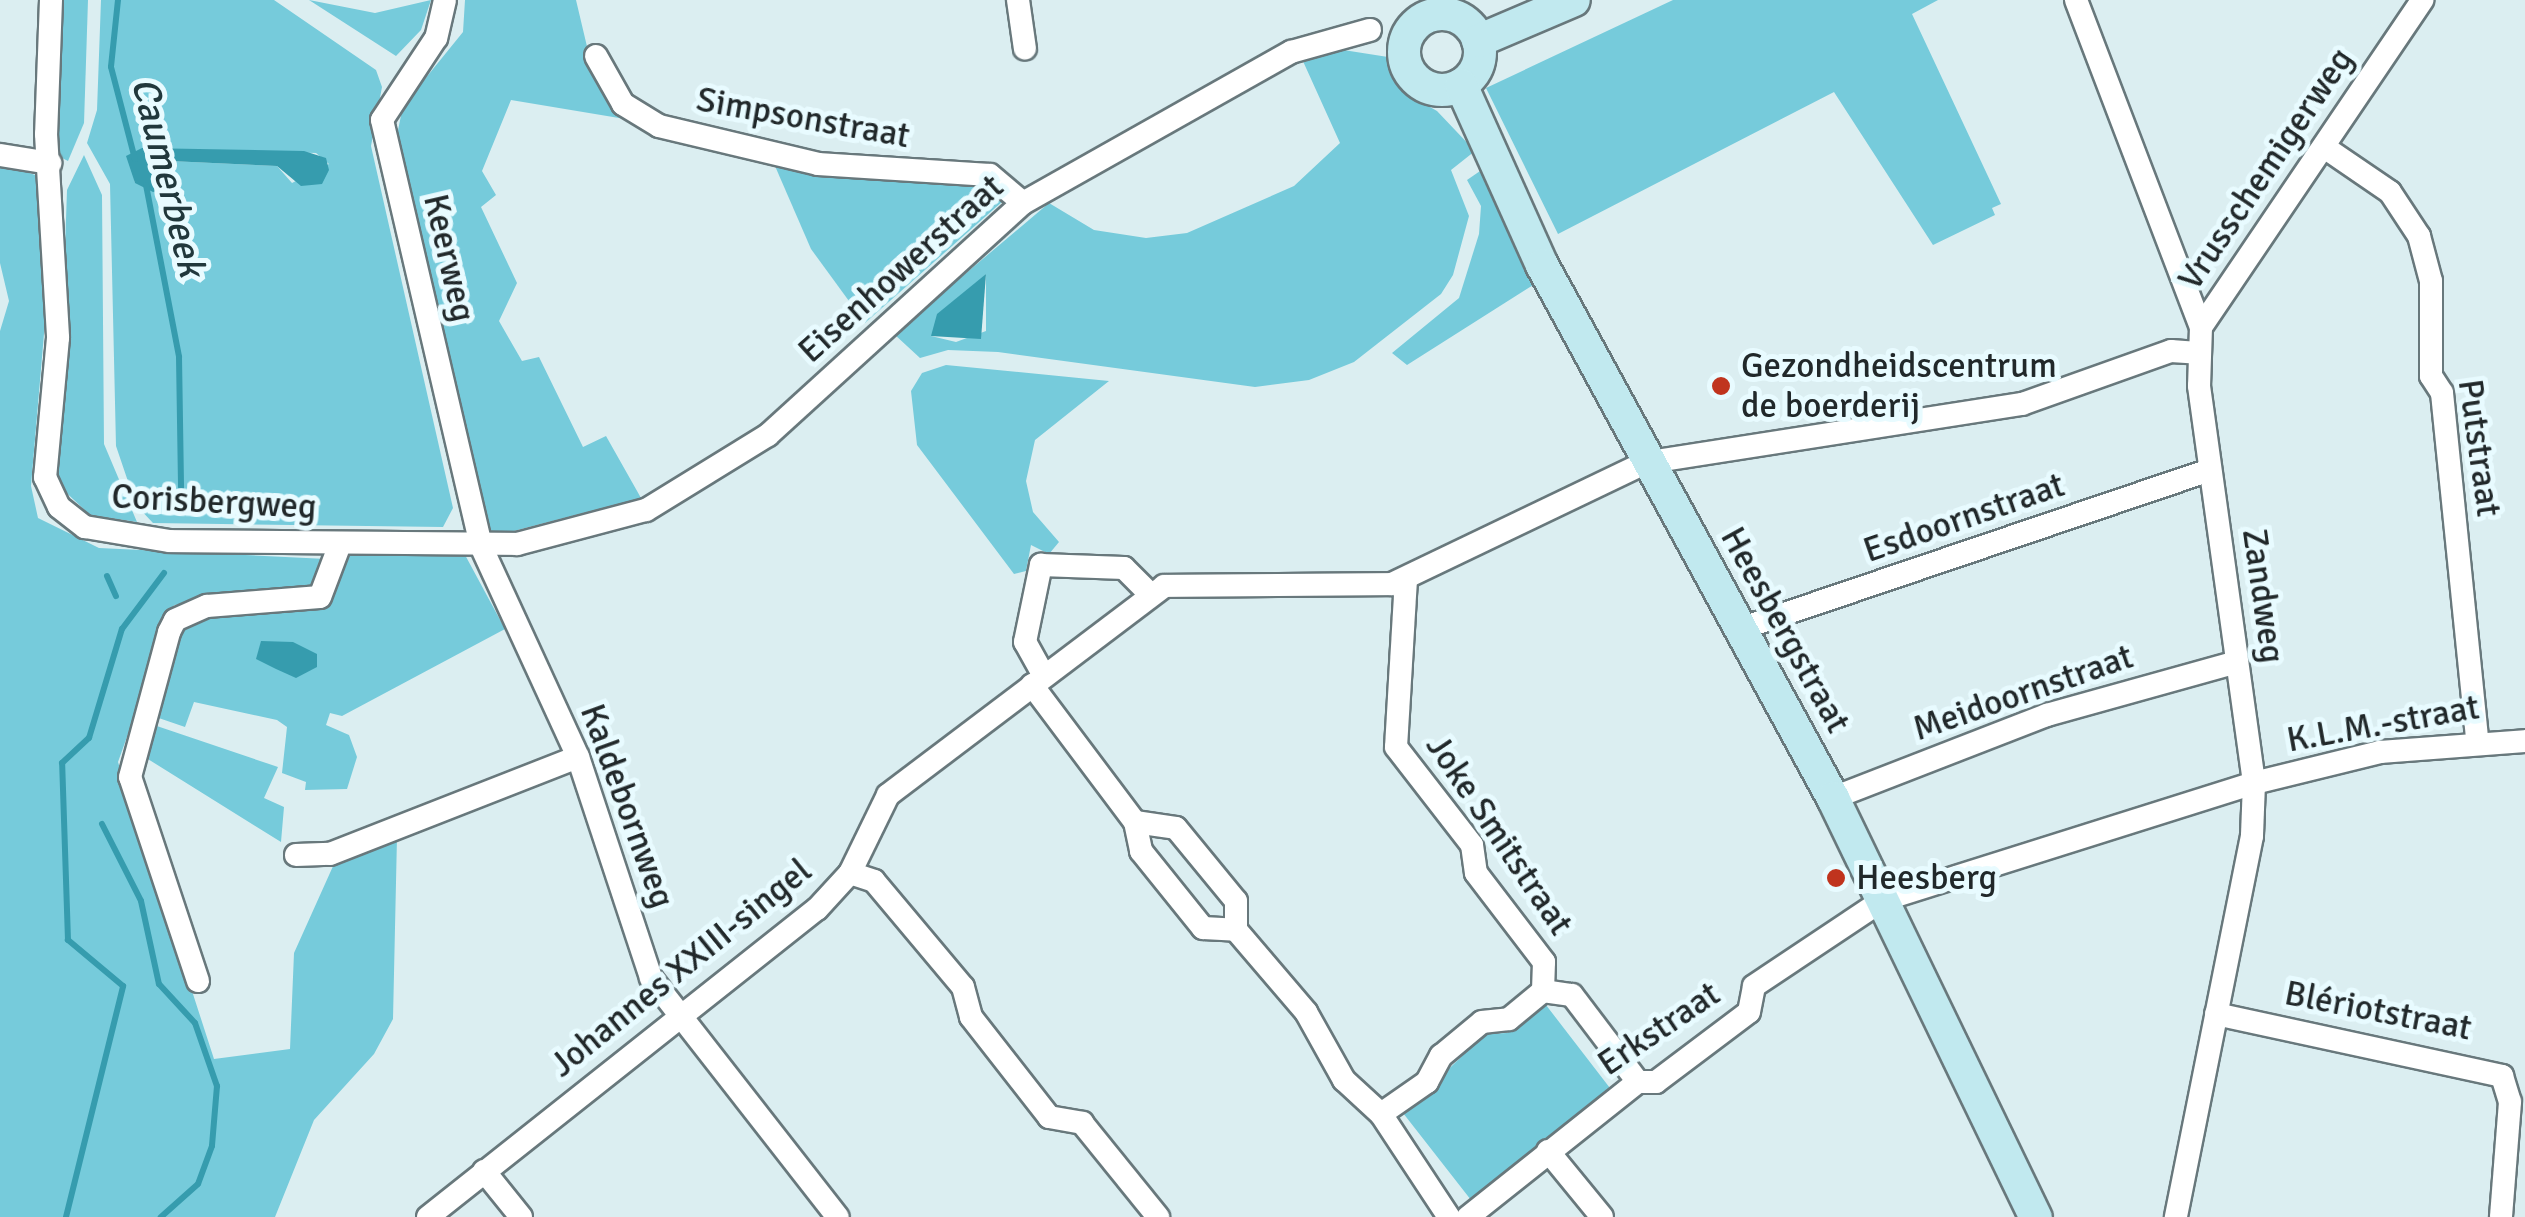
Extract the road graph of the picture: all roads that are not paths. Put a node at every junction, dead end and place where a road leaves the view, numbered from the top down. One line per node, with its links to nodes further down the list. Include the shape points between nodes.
1 (51, 0): 15 (street, Corisbergweg)
2 (446, 0): 22 (street, Keerweg, via 436,38 382,120)
3 (1018, 0): 10 (street)
4 (1574, 0): 9 (street)
5 (2076, 0): 17 (street, Zandweg)
6 (2422, 0): 13 (street, Vrusschemigerweg)
7 (1426, 9): 9 (street, via 1457,18); 12 (street, via 1405,42 1406,65 1431,88)
8 (1370, 30): 16 (street, Eisenhowerstraat, via 1291,52)
9 (1478, 41): 12 (street, via 1478,65)
10 (1025, 49)
11 (596, 56): 16 (street, Simpsonstraat, via 623,104 659,126 818,164 990,175)
12 (1461, 85): 19 (street, Heesbergstraat, via 1489,158)
13 (2326, 149): 17 (street, Vrusschemigerweg); 28 (street, Putstraat, via 2390,192 2419,236 2430,281 2431,376 2442,393)
14 (0, 155): 15 (street)
15 (50, 163): 21 (street, Corisbergweg, via 58,338 46,477 59,507 118,538)
16 (1023, 203): 22 (street, Eisenhowerstraat, via 728,464 602,526)
17 (2201, 327): 18 (street, Zandweg)
18 (2198, 353): 19 (street, Johannes XXIII-singel, via 2171,351 2022,404); 20 (street, Zandweg)
19 (1644, 463): 23 (street, Johannes XXIII-singel); 25 (street, Heesbergstraat)
20 (2210, 470): 25 (street, Esdoornstraat); 26 (street, Zandweg)
21 (340, 544): 22 (street, Corisbergweg); 38 (street, via 320,597 207,606 175,620 152,684 132,754 132,792)
22 (481, 546): 30 (street, Kaldebornweg)
23 (1406, 579): 24 (street, Johannes XXIII-singel, via 1338,590 1185,581); 39 (street, Joke Smitstraat, via 1396,746 1472,845 1476,873 1544,962)
24 (1151, 595): 27 (street, Johannes XXIII-singel); 27 (street, via 1124,568 1041,565 1026,642)
25 (1740, 630): 32 (street, Heesbergstraat)
26 (2237, 662): 31 (street, Zandweg); 32 (street, Meidoornstraat, via 2047,715)
27 (1038, 681): 33 (street); 35 (street, Johannes XXIII-singel, via 888,795)
28 (2477, 740): 29 (street, K.L.M.-straat); 31 (street, K.L.M.-straat)
29 (2525, 741)
30 (578, 757): 34 (street, via 330,854); 41 (street, Kaldebornweg, via 647,969)
31 (2254, 783): 36 (street, K.L.M.-straat); 40 (street, Zandweg, via 2252,836)
32 (1833, 798): 36 (street, Heesbergstraat)
33 (1135, 822): 37 (street, via 1141,852 1203,928); 37 (street, via 1176,828 1236,901)
34 (296, 855)
35 (850, 874): 41 (street, Johannes XXIII-singel); 49 (street, via 874,881 963,987 971,1017 1049,1118 1082,1123)
36 (1883, 900): 42 (street, Erkstraat, via 1754,986 1748,1012 1656,1082); 53 (street, Heesbergstraat)
37 (1236, 930): 43 (street, via 1306,1012 1344,1080)
38 (198, 981)
39 (1543, 991): 42 (street, Joke Smitstraat, via 1572,995); 43 (street, via 1509,1019 1482,1022 1441,1056 1427,1082)
40 (2216, 1014): 54 (street, Zandweg); 55 (street, Blériotstraat, via 2502,1076 2510,1102)
41 (678, 1020): 45 (street, Johannes XXIII-singel); 48 (street, Kaldebornweg)
42 (1638, 1082): 44 (street, Erkstraat)
43 (1381, 1114): 50 (street)
44 (1548, 1151): 51 (street, Erkstraat); 52 (street)
45 (484, 1171): 46 (street, Johannes XXIII-singel); 47 (street)
46 (428, 1217)
47 (522, 1217)
48 (838, 1217)
49 (1158, 1217)
50 (1449, 1217)
51 (1468, 1217)
52 (1602, 1217)
53 (2036, 1217)
54 (2176, 1217)
55 (2501, 1217)

